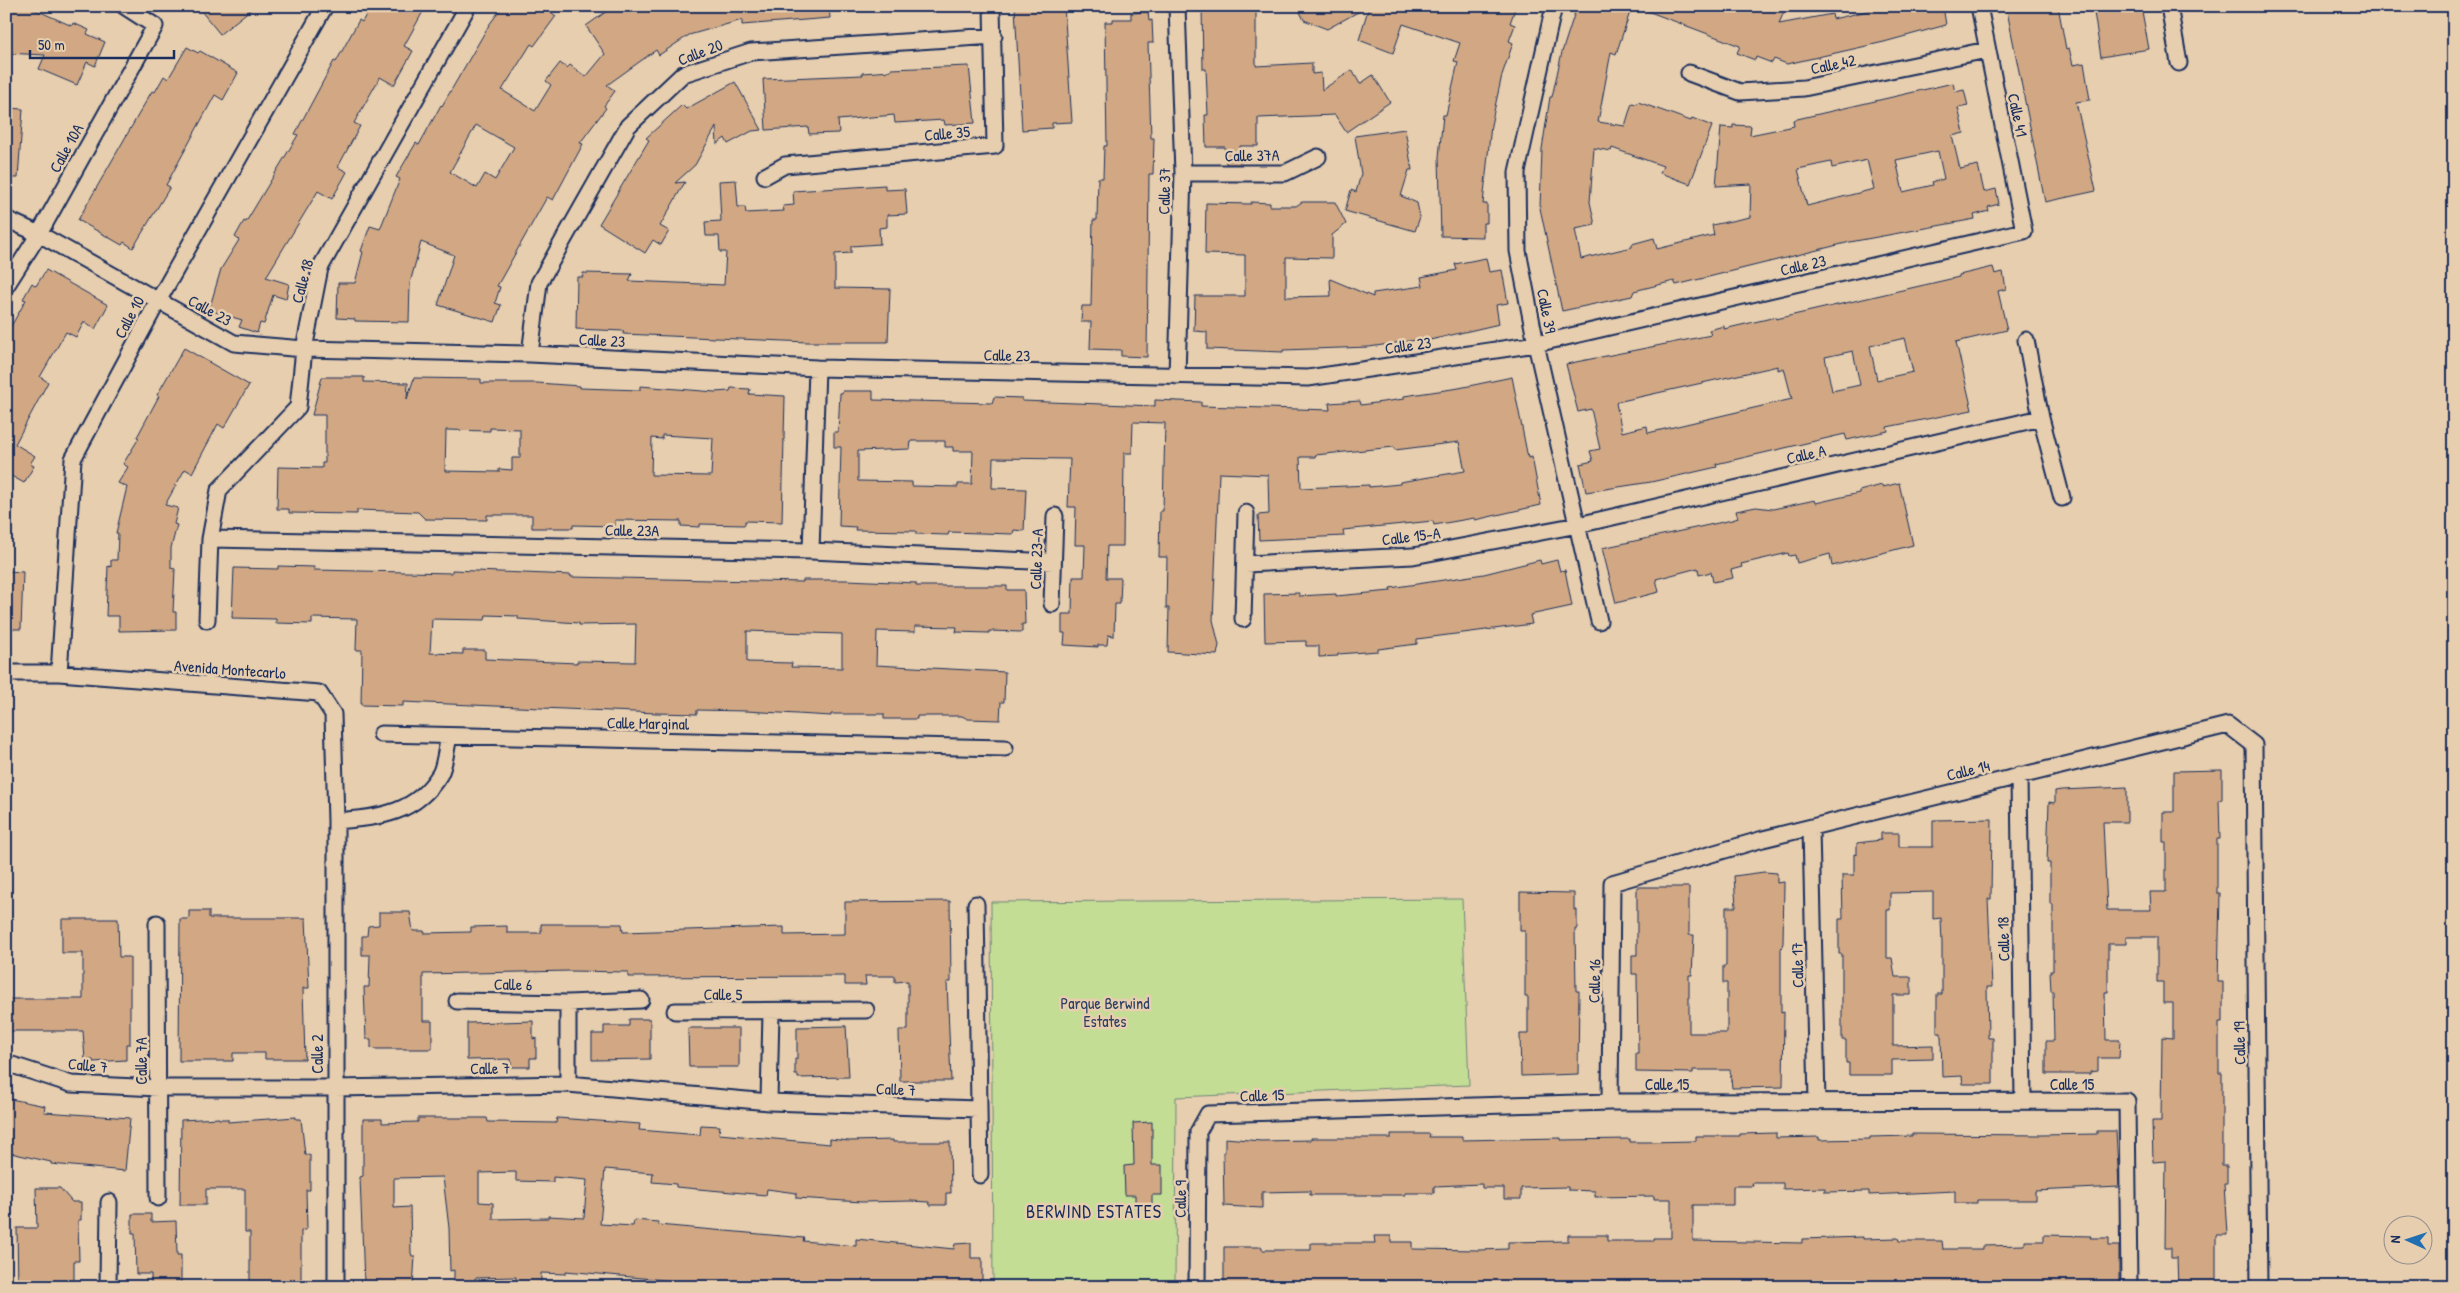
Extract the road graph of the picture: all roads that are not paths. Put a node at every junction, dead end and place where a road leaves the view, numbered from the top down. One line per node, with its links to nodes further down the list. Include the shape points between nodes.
1 (124, 6): 18 (street, Calle 10A, via 155,26)
2 (325, 6): 20 (street, Calle 10)
3 (468, 6): 23 (street, Calle 18, via 320,268)
4 (992, 6): 9 (street, Calle 35)
5 (1177, 6): 14 (street, Calle 37)
6 (1554, 6): 22 (street, Calle 39, via 1517,172 1518,251)
7 (1979, 6): 10 (street, Calle 41)
8 (2169, 6): 11 (street)
9 (994, 36): 15 (street, Calle 35, via 995,146 785,165); 24 (street, Calle 20, via 751,52 683,74 628,126 539,284)
10 (1986, 50): 12 (street, Calle 42, via 1804,88 1740,92); 17 (street, Calle 41)
11 (2179, 63)
12 (1688, 73)
13 (1318, 157): 14 (street, Calle 37A, via 1285,173)
14 (1182, 174): 26 (street, Calle 37)
15 (765, 176)
16 (6, 219): 18 (street, Calle 23)
17 (2024, 231): 22 (street, Calle 23)
18 (39, 234): 19 (street, Calle 10A); 20 (street, Calle 23)
19 (6, 286)
20 (158, 300): 23 (street, Calle 23, via 234,343); 41 (street, Calle 10, via 73,459)
21 (2026, 340): 27 (street)
22 (1536, 344): 26 (street, Calle 23, via 1308,378); 31 (street, Calle 39)
23 (304, 349): 24 (street, Calle 23); 32 (street, Calle 18, via 298,407 219,490)
24 (530, 354): 25 (street, Calle 23)
25 (816, 368): 26 (street, Calle 23); 33 (street)
26 (1177, 376)
27 (2041, 418): 28 (street); 31 (street, Calle A)
28 (2062, 498)
29 (1246, 513): 35 (street)
30 (1055, 516): 34 (street, Calle 23-A)
31 (1578, 525): 35 (street, Calle 15-A, via 1413,556); 39 (street, Calle 39)
32 (210, 539): 33 (street, Calle 23A); 38 (street, Calle 18)
33 (811, 551): 34 (street, Calle 23A)
34 (1053, 562): 36 (street, Calle 23-A)
35 (1245, 564): 37 (street)
36 (1052, 604)
37 (1243, 619)
38 (207, 620)
39 (1600, 621)
40 (6, 673): 41 (street, Avenida Montecarlo)
41 (59, 673): 47 (street, Avenida Montecarlo, via 319,693 332,714)
42 (381, 734): 43 (street, Calle Marginal)
43 (449, 737): 44 (street, Calle Marginal); 47 (street, via 441,773 419,800 382,817)
44 (1005, 748)
45 (2019, 775): 46 (street, Calle 14, via 2228,724 2254,745); 48 (street, Calle 14); 62 (street, Calle 18)
46 (2254, 799): 75 (street, Calle 19)
47 (336, 821): 61 (street, Calle 2)
48 (1811, 828): 49 (street, Calle 14); 65 (street, Calle 17)
49 (1634, 877): 64 (street, Calle 16, via 1612,883)
50 (976, 904): 66 (street)
51 (157, 923): 60 (street, Calle 7A)
52 (641, 1000): 54 (street, Calle 6)
53 (457, 1001): 54 (street, Calle 6)
54 (568, 1003): 59 (street)
55 (866, 1010): 57 (street, Calle 5)
56 (675, 1011): 57 (street, Calle 5)
57 (771, 1012): 63 (street)
58 (6, 1063): 60 (street, Calle 7, via 71,1084)
59 (568, 1084): 61 (street, Calle 7); 63 (street, Calle 7)
60 (158, 1088): 61 (street, Calle 7); 69 (street, Calle 7A)
61 (334, 1088): 72 (street, Calle 2)
62 (2023, 1101): 65 (street, Calle 15); 74 (street, Calle 15, via 2127,1100)
63 (769, 1102): 66 (street, Calle 7)
64 (1610, 1102): 65 (street, Calle 15); 67 (street, Calle 15)
65 (1817, 1102)
66 (978, 1109): 68 (street)
67 (1208, 1114): 73 (street, Calle 9, via 1198,1132)
68 (980, 1175)
69 (158, 1198)
70 (109, 1202): 71 (street)
71 (108, 1287)
72 (336, 1287)
73 (1197, 1287)
74 (2129, 1287)
75 (2260, 1287)

